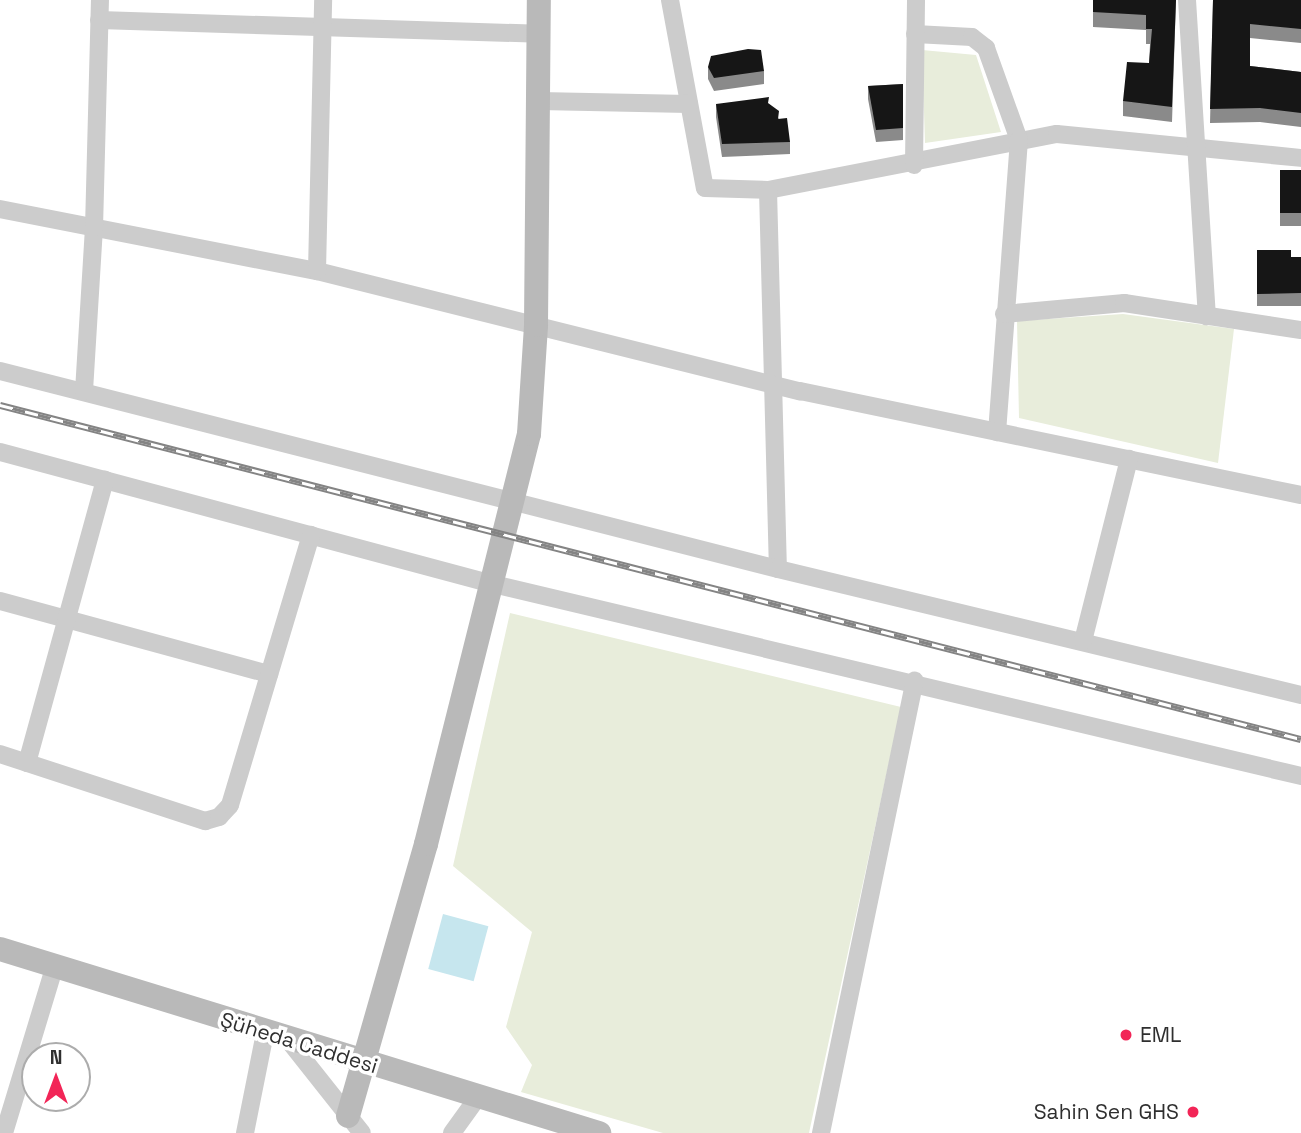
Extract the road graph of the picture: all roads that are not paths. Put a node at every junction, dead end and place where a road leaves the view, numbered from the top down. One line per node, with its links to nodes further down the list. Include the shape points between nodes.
1 (100, 0): 7 (street)
2 (323, 0): 8 (street)
3 (539, 0): 9 (street)
4 (670, 0): 12 (street)
5 (916, 0): 10 (street)
6 (1187, 0): 14 (street)
7 (99, 20): 8 (street); 19 (street)
8 (322, 26): 9 (street); 20 (street)
9 (539, 34): 11 (street)
10 (915, 34): 13 (street, via 972,37 986,48); 16 (street)
11 (538, 102): 12 (street); 23 (street)
12 (689, 104): 17 (street, via 705,188)
13 (1019, 140): 14 (street, via 1057,134); 16 (street); 21 (street)
14 (1194, 145): 15 (street); 22 (street)
15 (1301, 158)
16 (915, 165): 17 (street)
17 (768, 190): 26 (street)
18 (0, 209): 19 (street)
19 (94, 228): 20 (street); 27 (street)
20 (317, 271): 23 (street)
21 (1004, 314): 22 (street, via 1124,303); 28 (street)
22 (1207, 316): 24 (street)
23 (536, 325): 26 (street); 33 (street, via 529,433)
24 (1301, 330)
25 (0, 371): 27 (street)
26 (775, 385): 28 (street); 35 (street)
27 (83, 391): 33 (street)
28 (997, 432): 30 (street)
29 (0, 452): 31 (street)
30 (1129, 459): 32 (street); 39 (street)
31 (105, 480): 34 (street); 38 (street)
32 (1301, 495)
33 (512, 502): 35 (street); 36 (street)
34 (311, 535): 36 (street); 40 (street)
35 (778, 569): 39 (street)
36 (489, 583): 41 (street); 50 (street, via 426,844)
37 (0, 601): 38 (street)
38 (67, 617): 40 (street); 44 (street)
39 (1083, 642): 42 (street)
40 (269, 674): 44 (street, via 230,805 219,817 205,821)
41 (915, 681): 45 (street); 57 (street)
42 (1301, 695)
43 (0, 754): 44 (street)
44 (27, 763)
45 (1301, 776)
46 (0, 949): 47 (street, Şüheda Caddesi)
47 (54, 968): 48 (street, Şüheda Caddesi); 53 (street)
48 (265, 1033): 49 (street, Şüheda Caddesi); 54 (street)
49 (289, 1041): 50 (street, Şüheda Caddesi); 52 (street)
50 (361, 1061): 51 (street, Şüheda Caddesi); 52 (street)
51 (478, 1097): 55 (street); 56 (street, Şüheda Caddesi)
52 (355, 1124)
53 (5, 1133)
54 (245, 1133)
55 (452, 1133)
56 (599, 1133)
57 (821, 1133)

